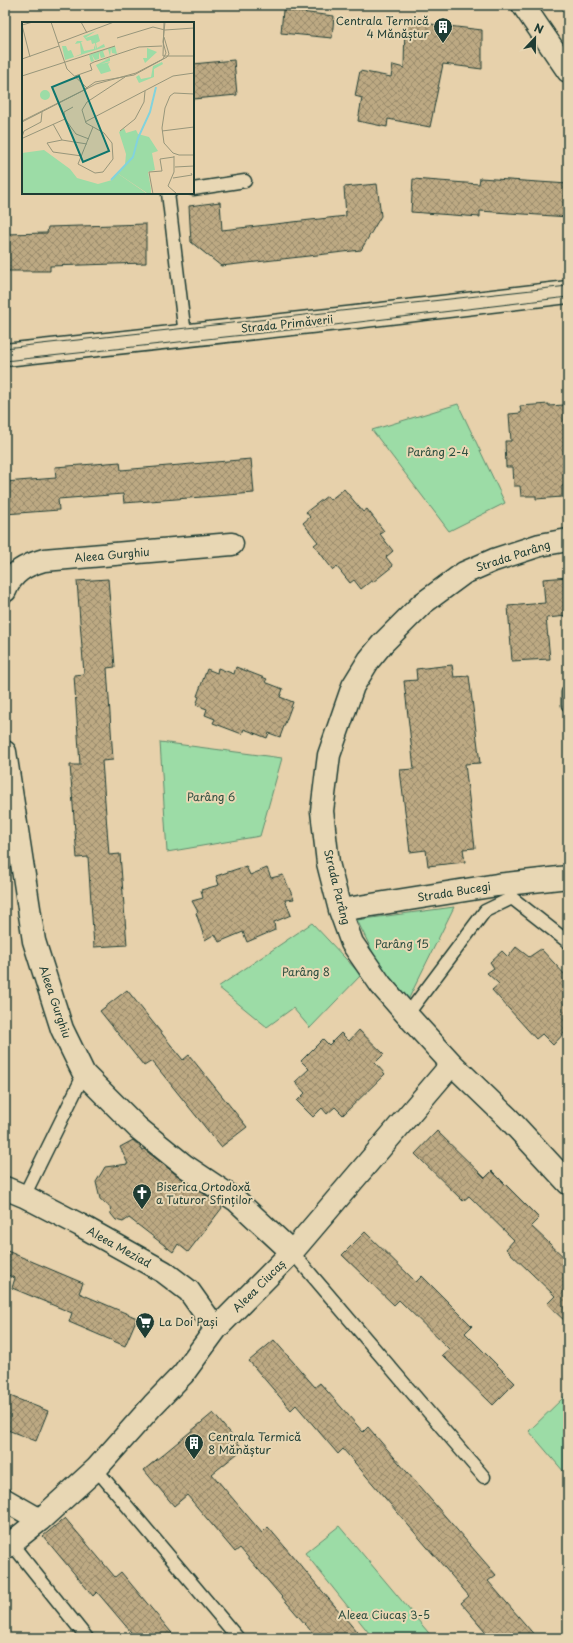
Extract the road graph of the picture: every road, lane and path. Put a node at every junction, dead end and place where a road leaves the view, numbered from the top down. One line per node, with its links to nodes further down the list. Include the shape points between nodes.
1 (523, 5): 2 (street)
2 (568, 71)
3 (245, 181): 4 (lane)
4 (194, 189)
5 (168, 194): 7 (lane)
6 (568, 292): 7 (street, Strada Primăverii)
7 (186, 335): 8 (street, Strada Primăverii)
8 (5, 355)
9 (568, 540): 16 (street, Strada Parâng, via 540,545 464,573 422,604 383,643 353,686 329,755 322,811 328,863)
10 (232, 544): 11 (street, Aleea Gurghiu, via 44,560 29,564 20,570)
11 (5, 591)
12 (568, 692): 13 (lane)
13 (568, 705)
14 (5, 752): 20 (street, Aleea Gurghiu, via 34,941 62,1029)
15 (568, 877): 16 (street, Strada Bucegi, via 497,885)
16 (340, 910): 18 (street, Strada Parâng, via 352,943 381,985)
17 (568, 942): 18 (lane, via 512,898 485,911)
18 (407, 1015): 19 (street, Strada Parâng)
19 (452, 1064): 21 (street, Strada Parâng, via 508,1118); 23 (street, Aleea Ciucaș)
20 (84, 1074): 22 (lane); 23 (street, Aleea Gurghiu, via 138,1128 185,1166 236,1200)
21 (568, 1182)
22 (15, 1192): 24 (street, Aleea Meziad, via 164,1272 189,1291)
23 (292, 1252): 24 (street, Aleea Ciucaș); 26 (lane)
24 (216, 1328): 25 (street, Aleea Ciucaș, via 183,1374)
25 (96, 1469): 28 (street, Aleea Ciucaș); 31 (lane)
26 (484, 1477)
27 (5, 1500): 28 (street)
28 (40, 1520): 29 (street, Aleea Ciucaș)
29 (8, 1546): 30 (lane)
30 (87, 1638)
31 (238, 1638)

